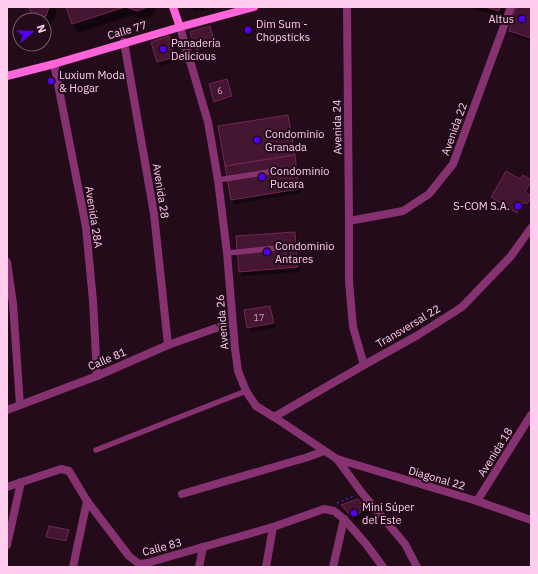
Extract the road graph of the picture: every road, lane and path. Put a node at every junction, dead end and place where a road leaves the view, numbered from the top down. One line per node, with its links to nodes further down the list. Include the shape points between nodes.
1 (173, 7): 5 (street, Avenida 26)
2 (254, 7): 5 (street, Calle 77)
3 (347, 7): 11 (street, Avenida 24)
4 (511, 7): 11 (street, Avenida 22, via 453,164 429,194 403,211)
5 (180, 27): 6 (street, Calle 77); 10 (street, Avenida 26, via 208,122)
6 (124, 42): 7 (street, Calle 77); 17 (street, Avenida 28, via 154,214)
7 (54, 64): 8 (street, Calle 77); 19 (street, Avenida 28A, via 86,227)
8 (7, 76)
9 (282, 170): 10 (lane)
10 (218, 180): 14 (street, Avenida 26)
11 (349, 221): 18 (street, Avenida 24, via 349,281 353,327)
12 (531, 228): 18 (street, Transversal 22, via 511,256 462,307)
13 (288, 247): 14 (lane)
14 (227, 253): 20 (street, Avenida 26, via 238,371)
15 (7, 262): 21 (street, via 14,304)
16 (216, 328): 17 (street, Calle 81)
17 (168, 345): 19 (street, Calle 81)
18 (364, 365): 24 (street, Transversal 22)
19 (97, 376): 21 (street, Calle 81)
20 (246, 391): 24 (street, Avenida 26, via 256,406); 25 (lane)
21 (20, 405): 22 (street, Calle 81)
22 (7, 410)
23 (531, 415): 33 (street, Avenida 18)
24 (274, 417): 26 (street, Avenida 26)
25 (96, 450)
26 (324, 451): 27 (street, Avenida 26); 31 (street, via 308,458)
27 (337, 459): 30 (street, Avenida 26); 33 (street, Diagonal 22)
28 (21, 482): 29 (street, Calle 83); 32 (street, Calle 83, via 60,469 69,471); 38 (street)
29 (7, 486)
30 (362, 493): 34 (path); 45 (street, Avenida 26, via 405,544)
31 (182, 494)
32 (87, 501): 39 (street, Calle 83, via 129,556 139,564); 40 (street)
33 (477, 501): 36 (street, Diagonal 22)
34 (324, 508): 35 (street, via 334,511); 37 (street, Calle 83)
35 (344, 519): 43 (street); 44 (street)
36 (531, 520)
37 (274, 527): 39 (street, Calle 83); 42 (street)
38 (7, 545)
39 (202, 547): 41 (street)
40 (73, 567)
41 (199, 567)
42 (266, 567)
43 (333, 567)
44 (383, 567)
45 (417, 567)

